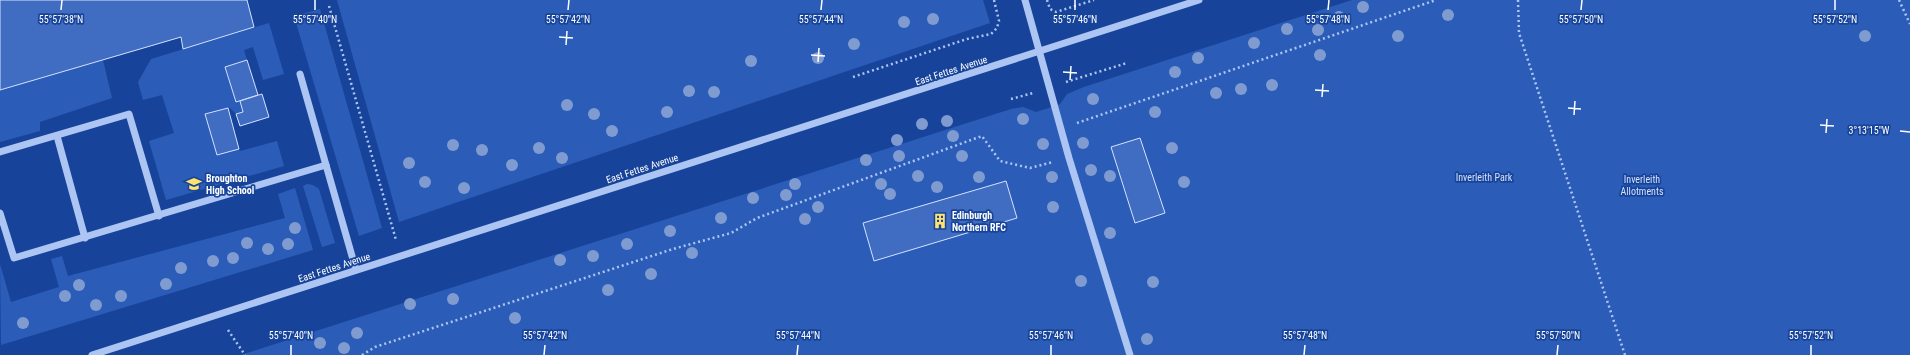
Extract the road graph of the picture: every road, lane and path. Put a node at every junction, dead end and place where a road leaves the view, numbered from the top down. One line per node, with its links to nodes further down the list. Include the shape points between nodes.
1 (994, 0): 14 (path, via 999,21 991,34 968,39)
2 (1025, 0): 11 (street)
3 (1047, 0): 4 (path, via 1050,9 1056,12)
4 (1094, 0)
5 (1199, 0): 11 (street, East Fettes Avenue)
6 (1436, 0): 17 (path)
7 (1518, 0): 32 (path, via 1519,34)
8 (1899, 0): 10 (path)
9 (329, 6): 25 (path)
10 (1910, 24)
11 (1040, 51): 15 (street); 25 (street, East Fettes Avenue)
12 (1127, 63): 15 (path)
13 (300, 74): 21 (street)
14 (853, 77)
15 (1049, 88): 16 (path); 17 (street)
16 (1011, 100)
17 (1061, 128): 31 (street)
18 (57, 136): 19 (street); 23 (street, via 129,114); 24 (street)
19 (0, 152)
20 (1055, 161): 30 (path, via 1030,168 1011,165 1000,161 982,136 757,218 731,233 673,249 383,344)
21 (326, 165): 23 (street); 26 (street)
22 (0, 213): 24 (street, via 14,258)
23 (159, 216): 24 (street)
24 (85, 238)
25 (400, 256): 26 (street, East Fettes Avenue)
26 (356, 270): 27 (street, East Fettes Avenue)
27 (218, 314): 28 (street, East Fettes Avenue); 29 (path)
28 (92, 355)
29 (245, 355)
30 (362, 355)
31 (1130, 355)
32 (1625, 355)

